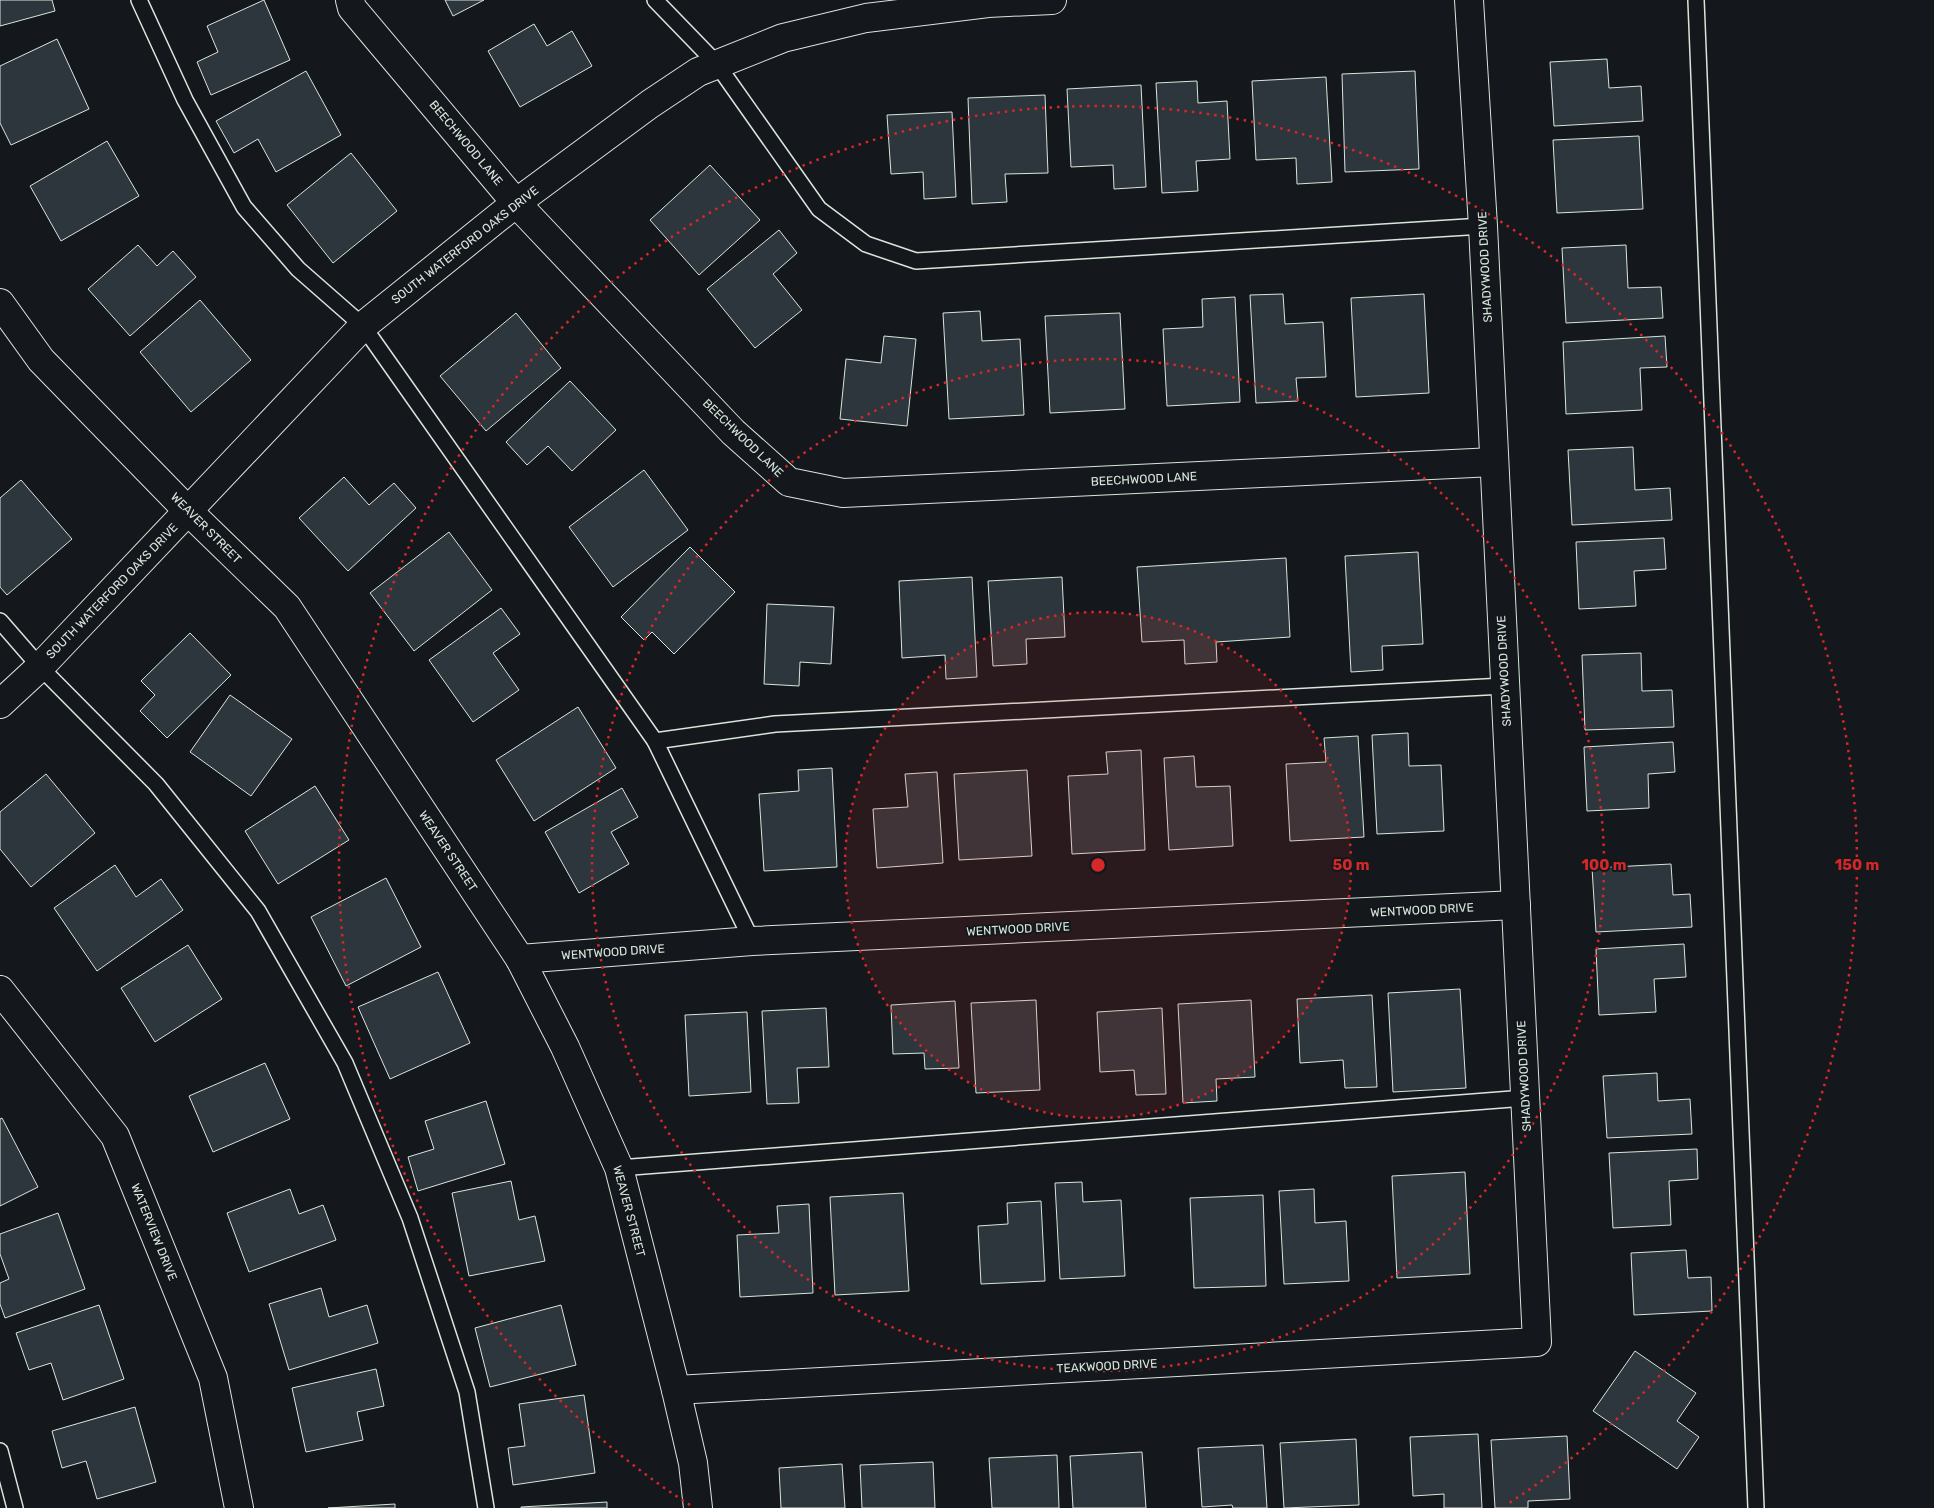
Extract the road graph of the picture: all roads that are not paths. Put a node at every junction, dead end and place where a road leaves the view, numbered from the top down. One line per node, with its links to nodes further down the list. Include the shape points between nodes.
1 (139, 0): 11 (lane, via 185,100 244,207 298,268)
2 (350, 0): 8 (street, BEECHWOOD LANE, via 352,8)
3 (656, 0): 7 (lane)
4 (1052, 0): 7 (street, SOUTH WATERFORD OAKS DRIVE, via 988,3 866,18 783,38)
5 (1470, 0): 9 (street, SHADYWOOD DRIVE)
6 (1696, 0): 32 (lane)
7 (716, 63): 8 (street, SOUTH WATERFORD OAKS DRIVE, via 650,104); 9 (lane, via 819,209 866,244 916,261)
8 (516, 203): 11 (street, SOUTH WATERFORD OAKS DRIVE); 12 (street, BEECHWOOD LANE, via 733,432 789,482 843,493)
9 (1483, 226): 12 (street, SHADYWOOD DRIVE)
10 (0, 303): 13 (street, WEAVER STREET, via 42,360)
11 (363, 326): 13 (street, SOUTH WATERFORD OAKS DRIVE); 18 (lane)
12 (1494, 462): 16 (street, SHADYWOOD DRIVE)
13 (188, 511): 15 (street, SOUTH WATERFORD OAKS DRIVE); 21 (street, WEAVER STREET, via 286,607)
14 (0, 621): 15 (lane)
15 (40, 667): 17 (street, SOUTH WATERFORD OAKS DRIVE); 30 (lane, via 156,784 258,911 345,1063 410,1218 466,1392)
16 (1504, 686): 18 (lane, via 776,724); 19 (street, SHADYWOOD DRIVE)
17 (0, 704)
18 (655, 741): 20 (lane)
19 (1516, 905): 20 (street, WENTWOOD DRIVE); 23 (street, SHADYWOOD DRIVE)
20 (752, 941): 21 (street, WENTWOOD DRIVE)
21 (520, 959): 24 (street, WEAVER STREET, via 565,1047)
22 (0, 990): 29 (street, WATERVIEW DRIVE, via 115,1136 213,1378)
23 (1525, 1098): 24 (lane); 25 (street, SHADYWOOD DRIVE)
24 (619, 1168): 26 (street, WEAVER STREET)
25 (1538, 1342): 26 (street, TEAKWOOD DRIVE)
26 (676, 1390): 31 (street, WEAVER STREET, via 693,1463)
27 (0, 1451): 28 (lane)
28 (15, 1508)
29 (240, 1508)
30 (486, 1508)
31 (698, 1508)
32 (1756, 1508)

